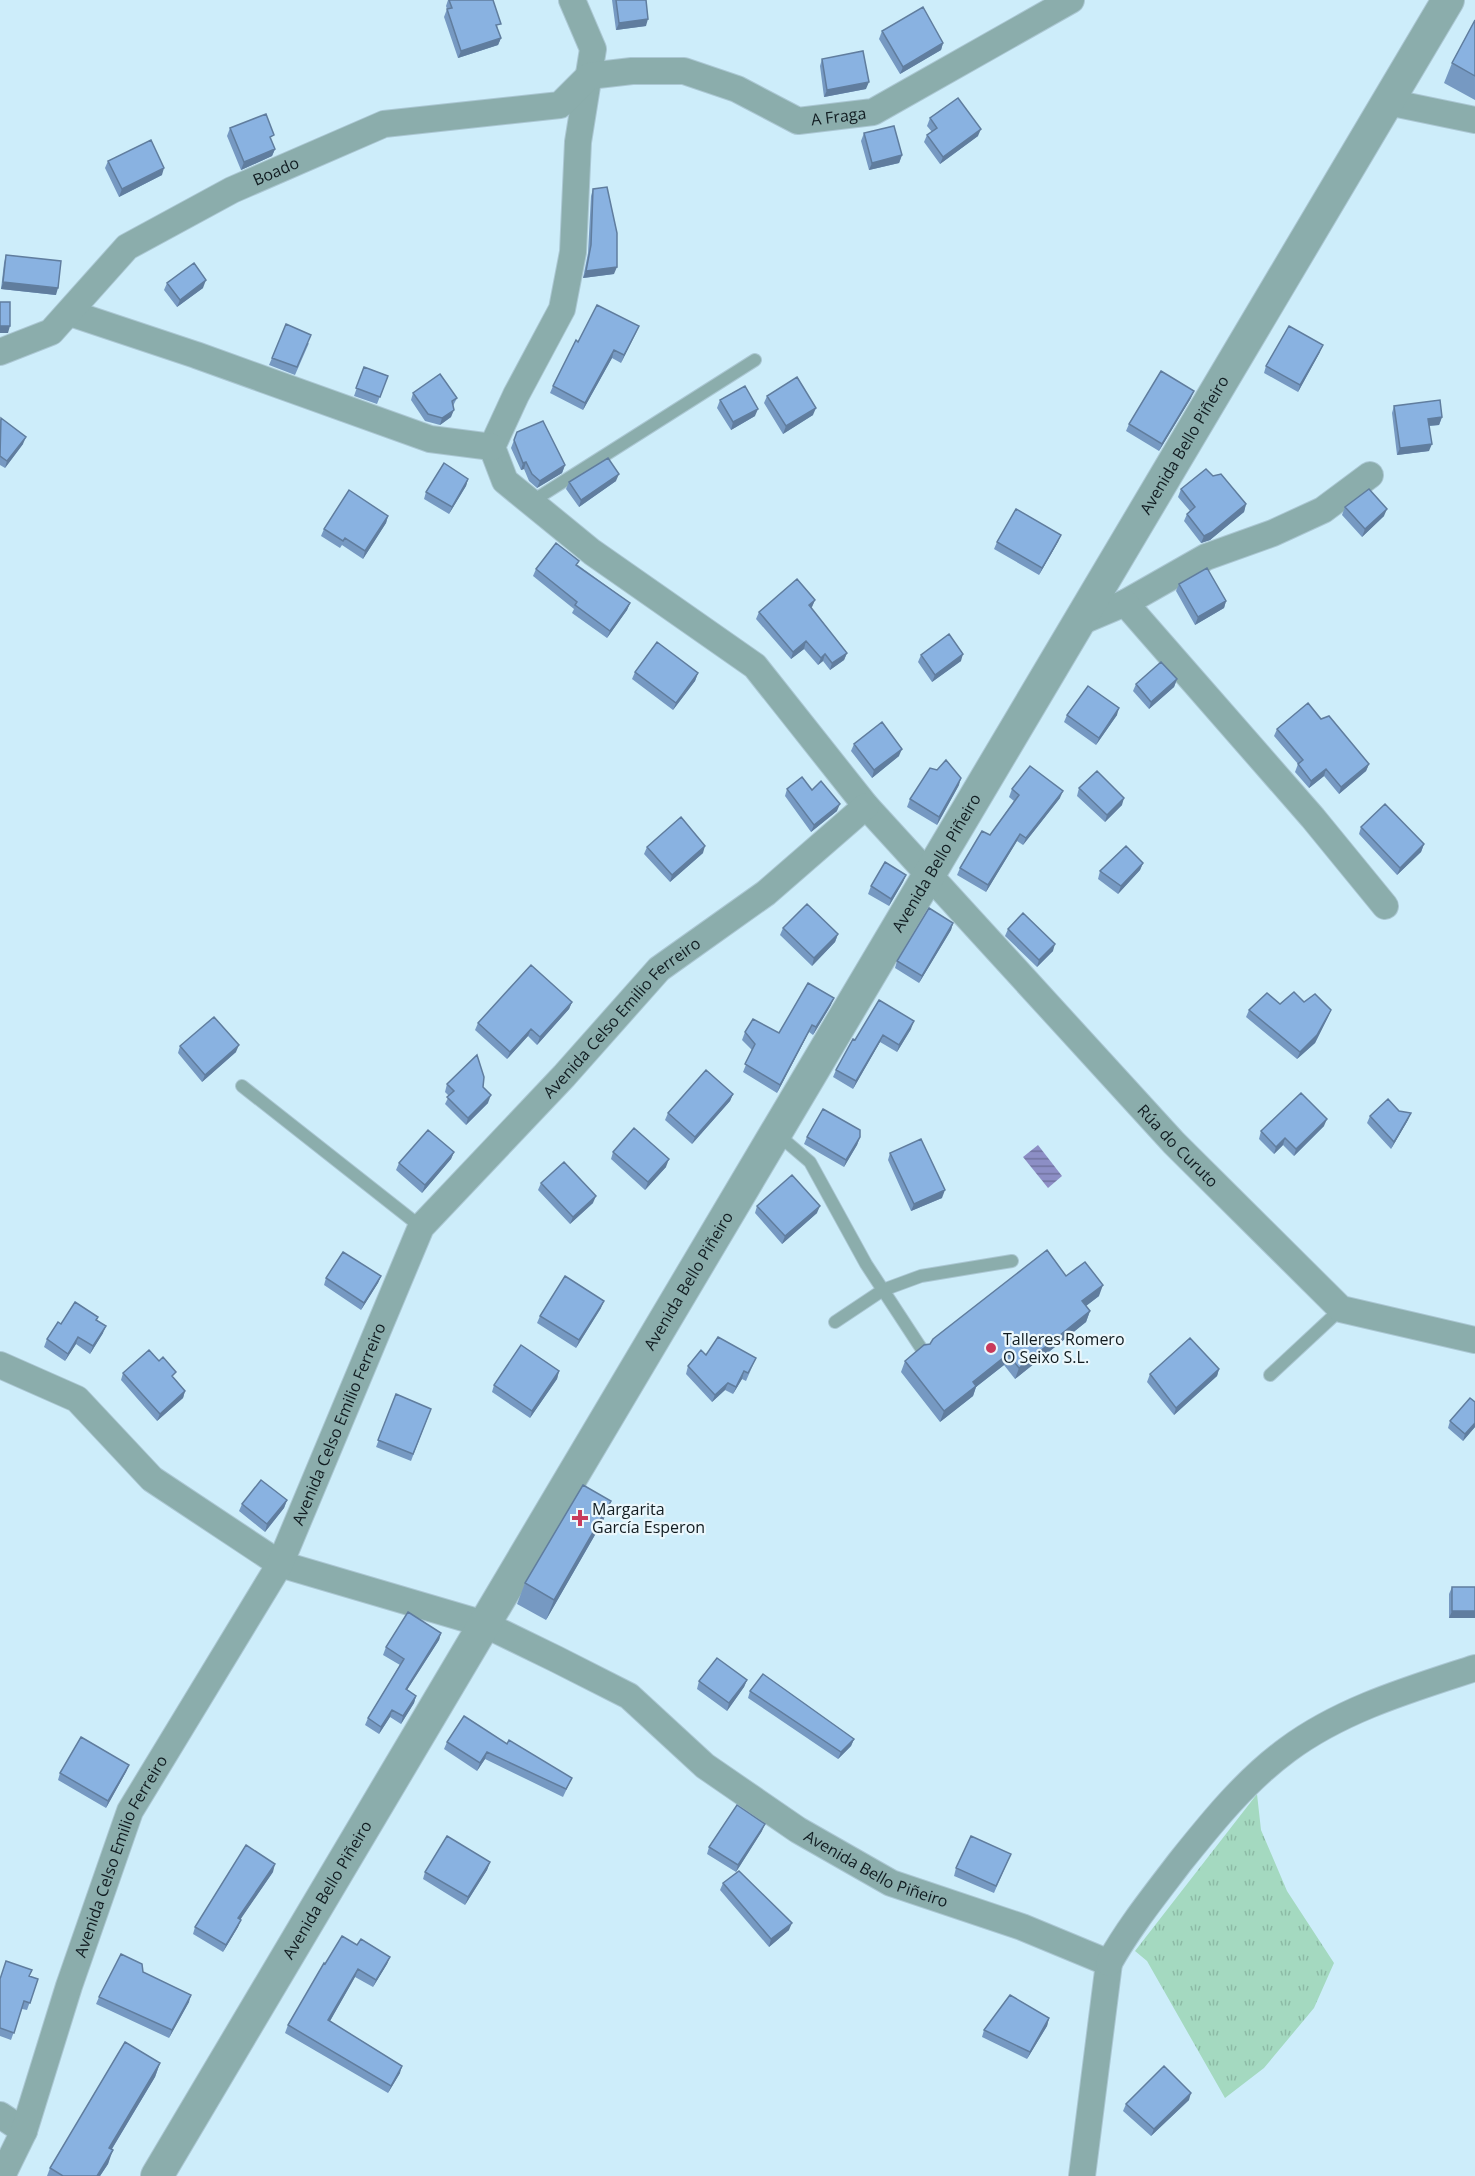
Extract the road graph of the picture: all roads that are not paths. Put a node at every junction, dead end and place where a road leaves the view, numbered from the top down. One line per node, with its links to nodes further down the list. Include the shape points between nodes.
1 (572, 0): 4 (street, via 593,49)
2 (1071, 0): 4 (street, A Fraga, via 873,112 798,121 737,89 684,71)
3 (1448, 0): 5 (street, Avenida Bello Piñeiro)
4 (589, 76): 7 (street, Boado, via 560,105 384,124 232,190 127,247); 10 (street, via 578,142 573,252 562,309)
5 (1388, 102): 6 (street); 14 (street, Avenida Bello Piñeiro)
6 (1475, 120)
7 (70, 313): 8 (street, Boado, via 51,332); 10 (street, via 430,439)
8 (0, 352)
9 (755, 360): 12 (lane)
10 (492, 447): 12 (street, via 505,481)
11 (1370, 475): 13 (street, via 1323,510 1206,557)
12 (531, 502): 15 (street, via 592,552 754,666)
13 (1125, 603): 14 (street); 17 (street)
14 (1080, 622): 16 (street, Avenida Bello Piñeiro)
15 (866, 806): 16 (street); 20 (street, Avenida Celso Emilio Ferreiro, via 766,893 659,969)
16 (929, 874): 19 (street, Avenida Bello Piñeiro); 23 (street, Rúa do Curuto, via 1174,1143)
17 (1385, 906)
18 (242, 1086): 20 (lane)
19 (776, 1132): 22 (lane, via 810,1162); 30 (street, Avenida Bello Piñeiro)
20 (421, 1227): 29 (street, Avenida Celso Emilio Ferreiro)
21 (1012, 1261): 22 (lane, via 921,1276)
22 (883, 1290): 24 (lane); 26 (lane)
23 (1341, 1309): 25 (street); 28 (lane)
24 (835, 1322)
25 (1475, 1340)
26 (921, 1348)
27 (0, 1365): 29 (street, via 78,1399 152,1479)
28 (1270, 1375)
29 (280, 1564): 30 (street); 34 (street, Avenida Celso Emilio Ferreiro, via 130,1811)
30 (484, 1624): 32 (street, Avenida Bello Piñeiro, via 629,1696 705,1766 798,1830 891,1883 1022,1927); 35 (street, Avenida Bello Piñeiro)
31 (1475, 1668): 32 (street, via 1371,1703 1288,1749 1245,1784 1121,1941)
32 (1109, 1963): 37 (street)
33 (0, 2115): 34 (street)
34 (24, 2131): 36 (street, Avenida Celso Emilio Ferreiro)
35 (164, 2165)
36 (2, 2176)
37 (1082, 2176)

